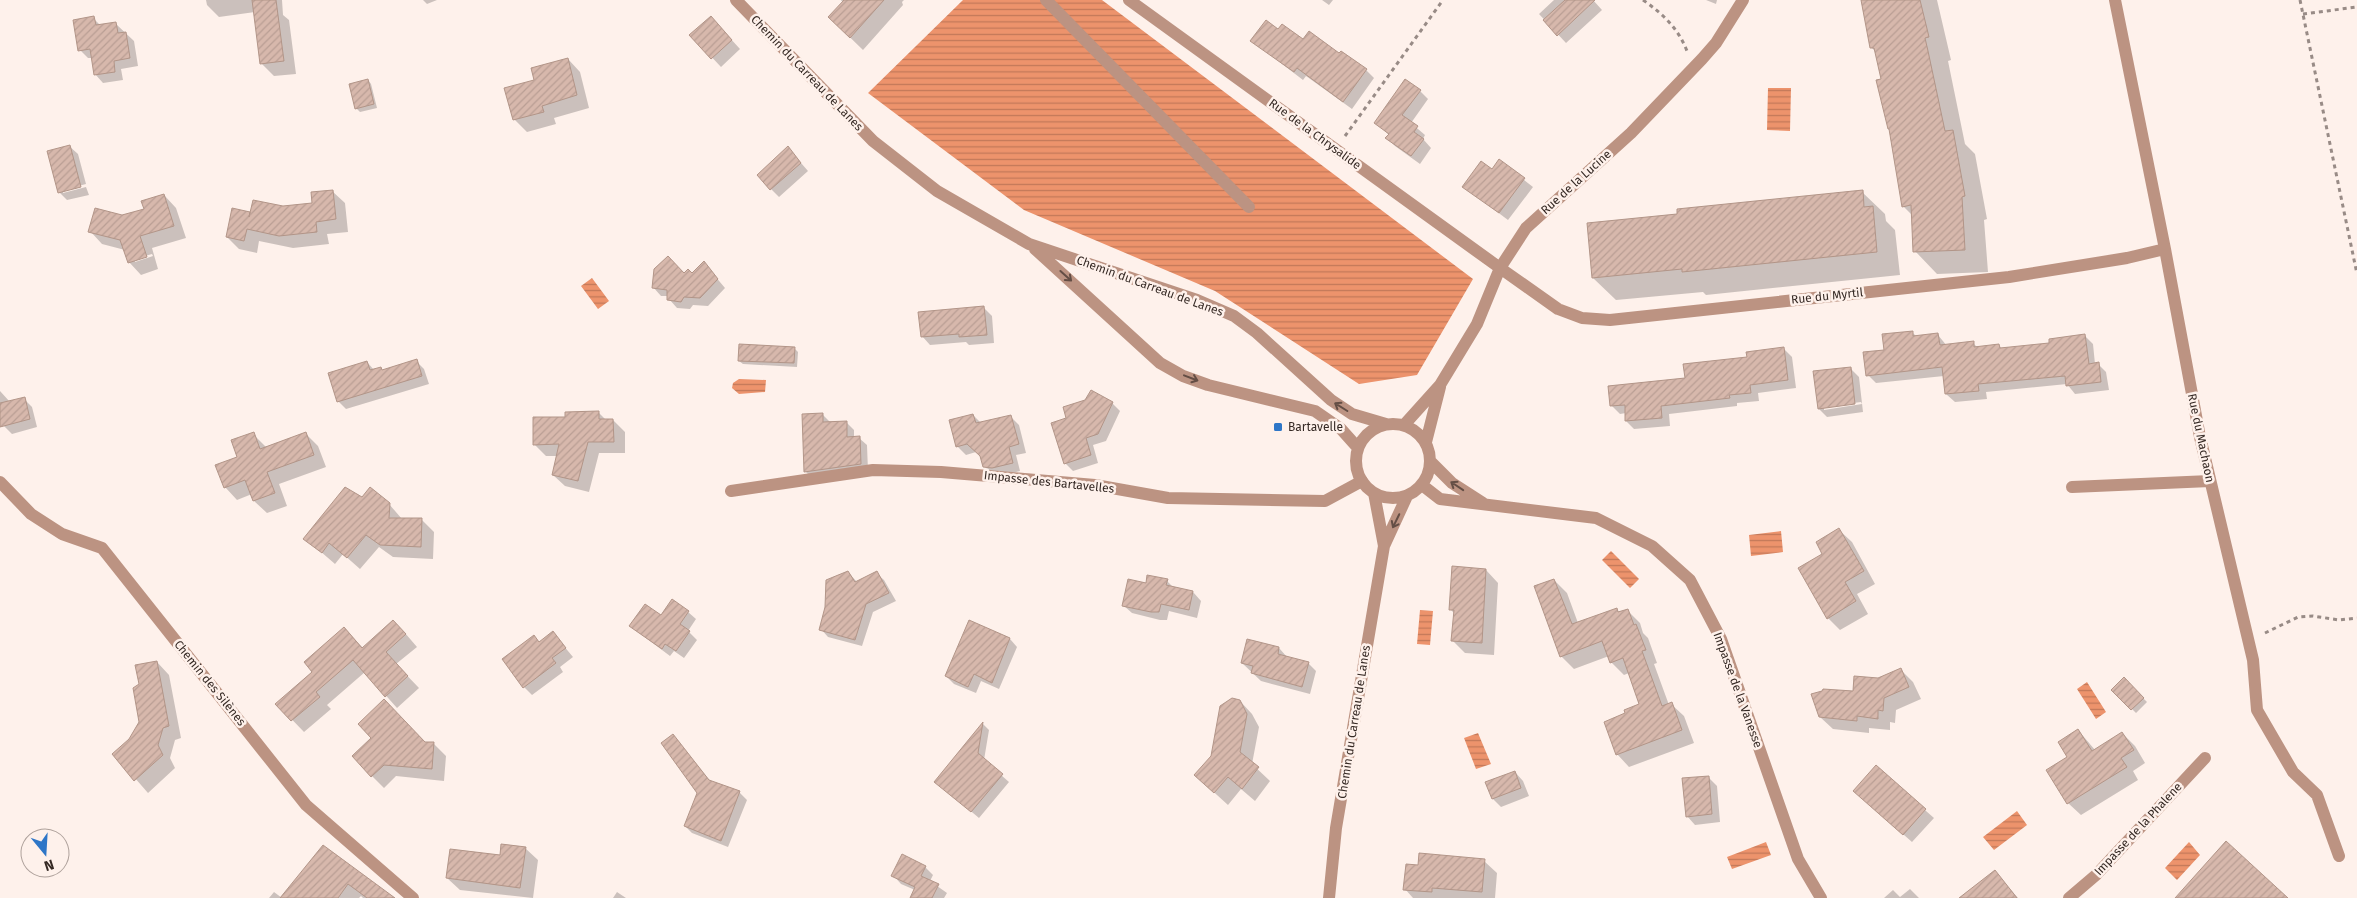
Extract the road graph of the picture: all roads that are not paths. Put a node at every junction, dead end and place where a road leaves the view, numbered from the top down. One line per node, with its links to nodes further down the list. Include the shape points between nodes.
1 (736, 0): 7 (street, Chemin du Carreau de Lanes, via 873,141 937,191)
2 (1046, 0): 6 (street)
3 (1128, 0): 9 (street, Rue de la Chrysalide)
4 (1743, 0): 9 (street, Rue de la Lucine, via 1702,59 1631,133 1526,228)
5 (2115, 0): 8 (street, Rue du Machaon)
6 (1249, 208)
7 (1029, 244): 11 (street, Chemin du Carreau de Lanes, one-way to 7, via 1352,414 1330,400 1234,316 1197,300); 14 (street, Chemin du Carreau de Lanes, one-way to 14, via 1160,363 1208,385 1315,410 1341,429)
8 (2165, 248): 9 (street, Rue du Myrtil, via 2127,258 2009,277 1610,320 1582,318 1558,309); 17 (street, Rue du Machaon)
9 (1500, 268): 10 (street, Rue de la Lucine, via 1477,324)
10 (1440, 385): 12 (street, Rue de la Lucine); 13 (street, Rue de la Lucine)
11 (1386, 424): 12 (street); 14 (street, via 1374,429)
12 (1404, 425): 13 (street)
13 (1426, 442): 15 (street)
14 (1358, 448): 16 (street, via 1356,459)
15 (1431, 462): 19 (street); 24 (street, Impasse de la Vanesse, one-way to 15, via 1452,483)
16 (1362, 481): 21 (street, Impasse des Bartavelles, via 1326,501 1168,498 1096,485 940,472 873,470); 22 (street)
17 (2210, 481): 20 (street); 27 (street, Rue du Machaon, via 2253,660 2257,710 2292,772 2317,795)
18 (0, 482): 28 (street, Chemin des Silènes, via 39,520 62,534 102,548 306,805)
19 (1422, 485): 23 (street); 24 (street, Impasse de la Vanesse, via 1440,499)
20 (2072, 487)
21 (731, 491)
22 (1374, 493): 23 (street, via 1385,497); 25 (street, Chemin du Carreau de Lanes)
23 (1407, 496): 25 (street, Chemin du Carreau de Lanes, one-way to 25)
24 (1487, 505): 30 (street, Impasse de la Vanesse, via 1596,518 1652,546 1690,580 1721,639 1798,858)
25 (1384, 546): 29 (street, Chemin du Carreau de Lanes, via 1336,828)
26 (2205, 758): 31 (street, Impasse de la Phalene, via 2096,875)
27 (2339, 856)
28 (413, 898)
29 (1329, 898)
30 (1821, 898)
31 (2069, 898)

